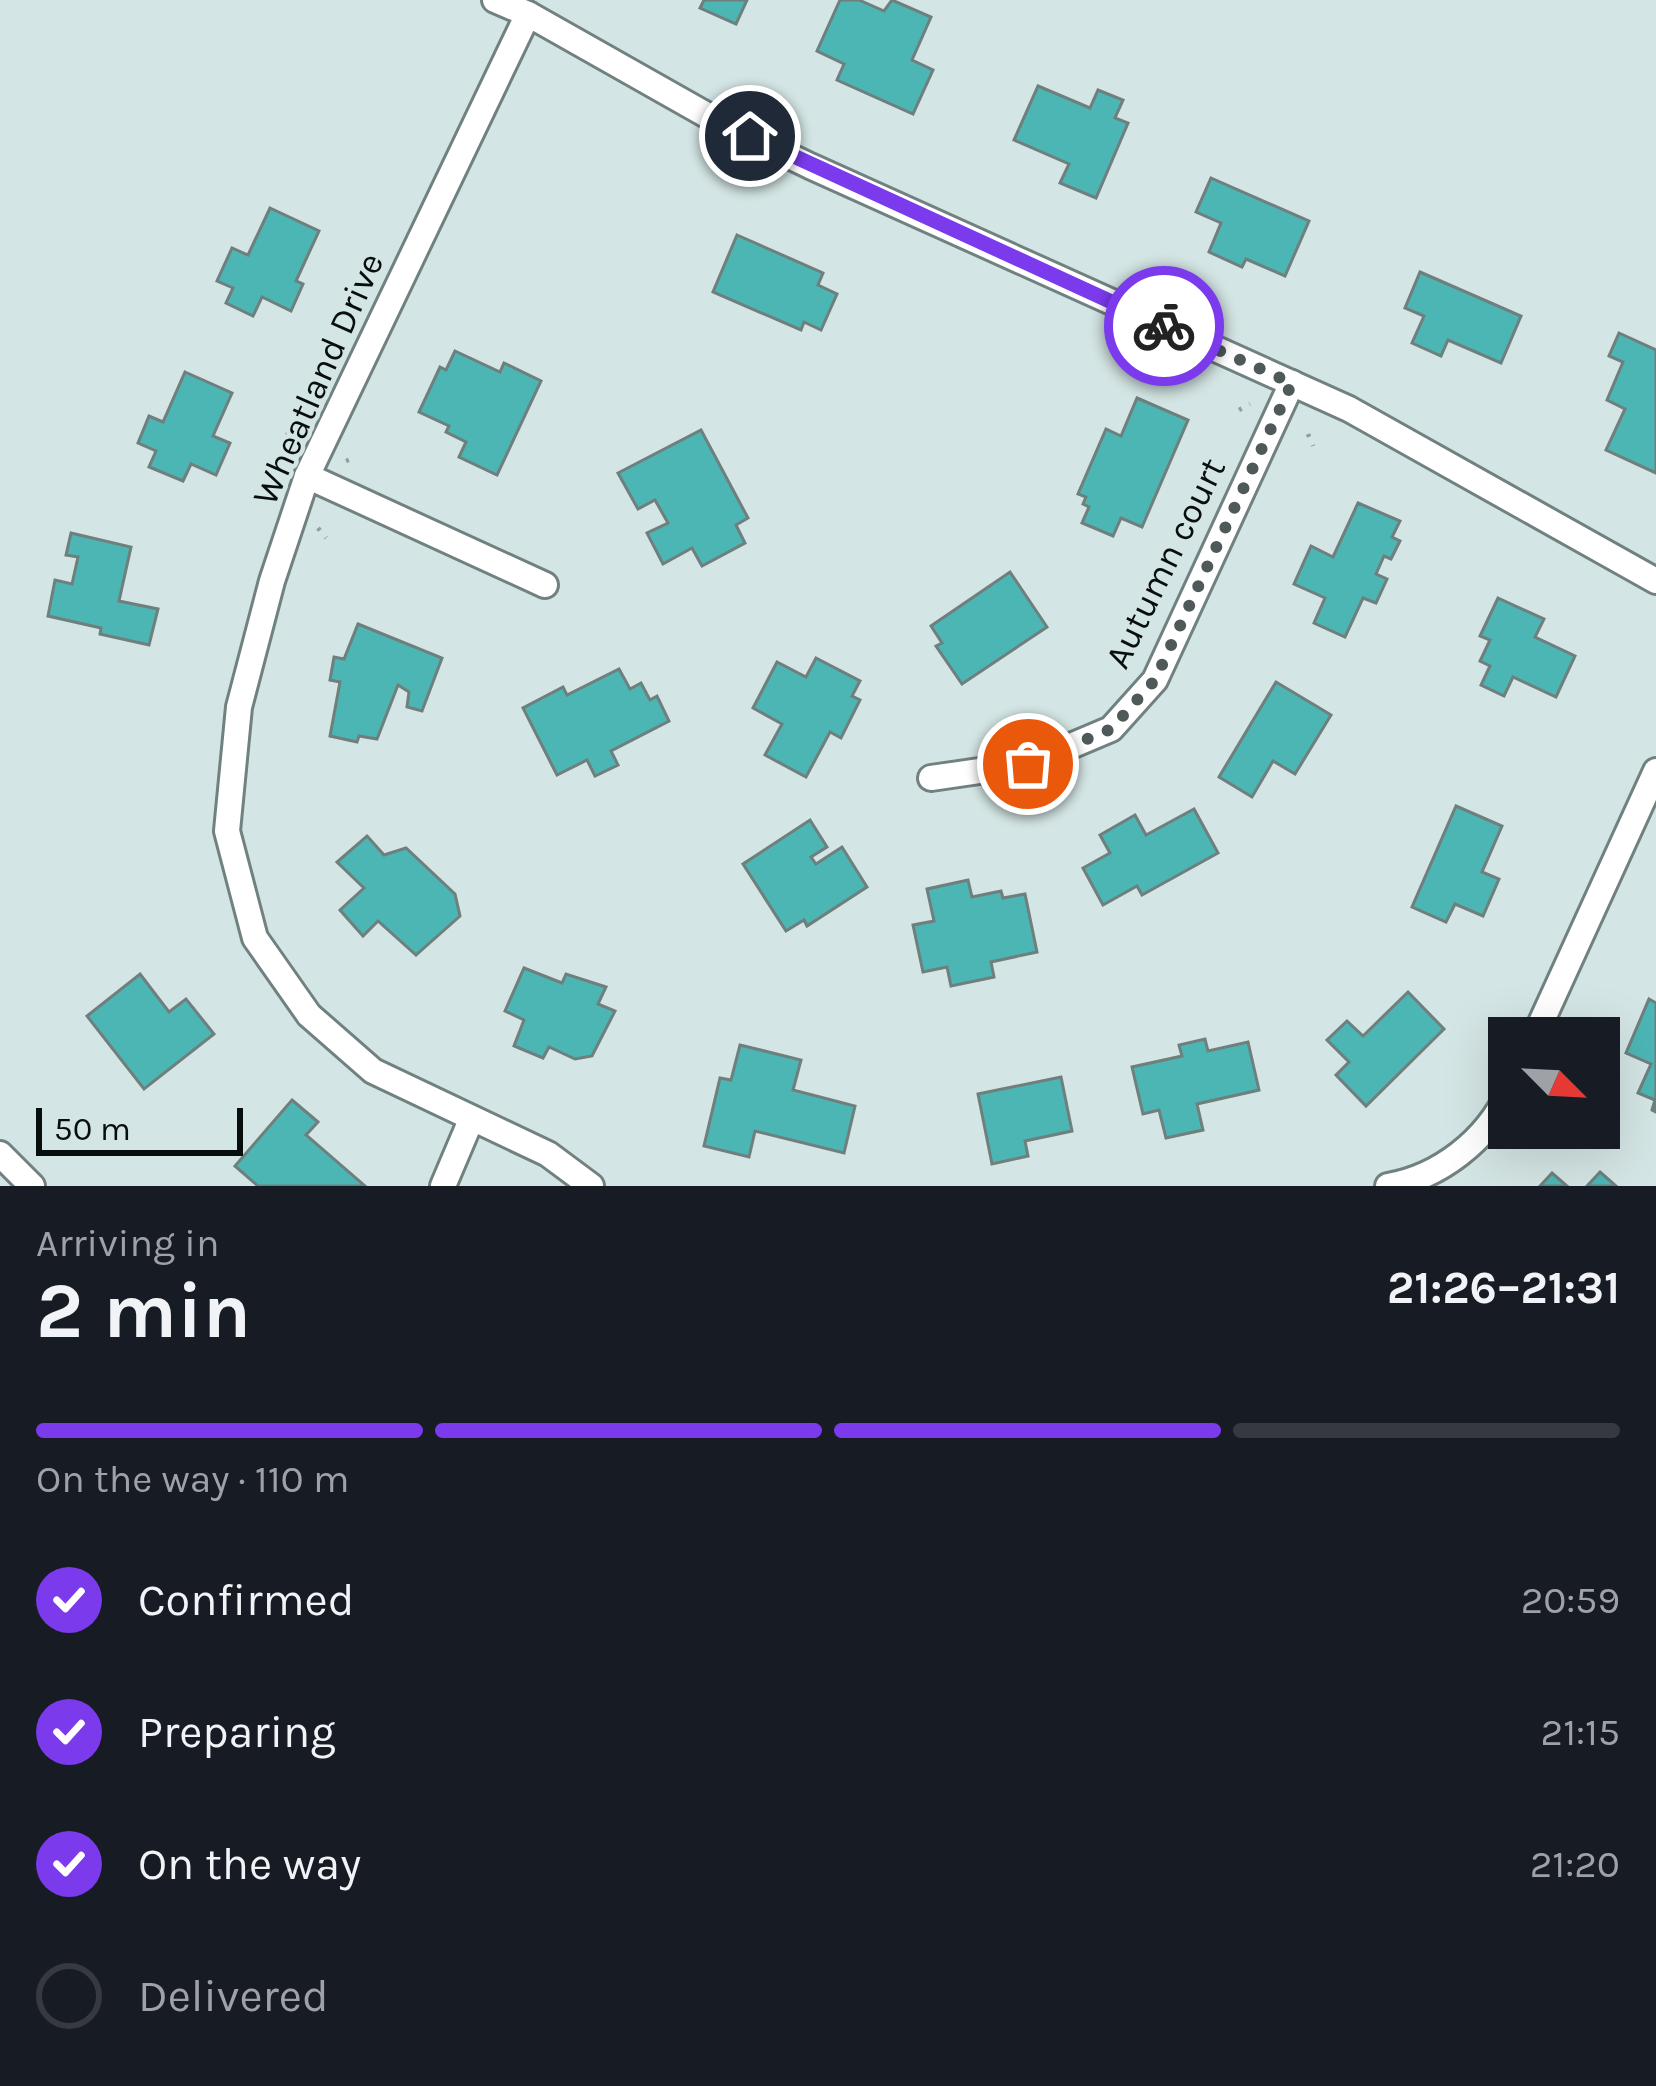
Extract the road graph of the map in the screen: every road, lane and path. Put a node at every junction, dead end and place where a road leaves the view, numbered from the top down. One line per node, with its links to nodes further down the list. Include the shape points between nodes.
1 (495, 0): 2 (street)
2 (528, 14): 3 (street, via 792,158); 12 (street, Wheatland Drive)
3 (1292, 383): 15 (street); 18 (street, Autumn court, via 1155,680 1111,729 1028,764)
4 (1250, 404): 5 (path)
5 (1239, 410)
6 (286, 432): 8 (path)
7 (1308, 434): 9 (path)
8 (297, 437)
9 (1313, 446)
10 (357, 457): 11 (path)
11 (346, 460)
12 (307, 476): 16 (street); 20 (street, Wheatland Drive, via 239,707 227,831 256,938 309,1015 373,1071)
13 (318, 527): 14 (path)
14 (326, 538)
15 (1656, 581)
16 (545, 585)
17 (1656, 771): 19 (street)
18 (932, 778)
19 (1544, 1017)
20 (471, 1120): 24 (street); 25 (street, Wheatland Drive, via 548,1154)
21 (1488, 1126): 26 (street, via 1442,1166)
22 (0, 1154): 23 (street)
23 (32, 1186)
24 (443, 1186)
25 (591, 1186)
26 (1388, 1186)

